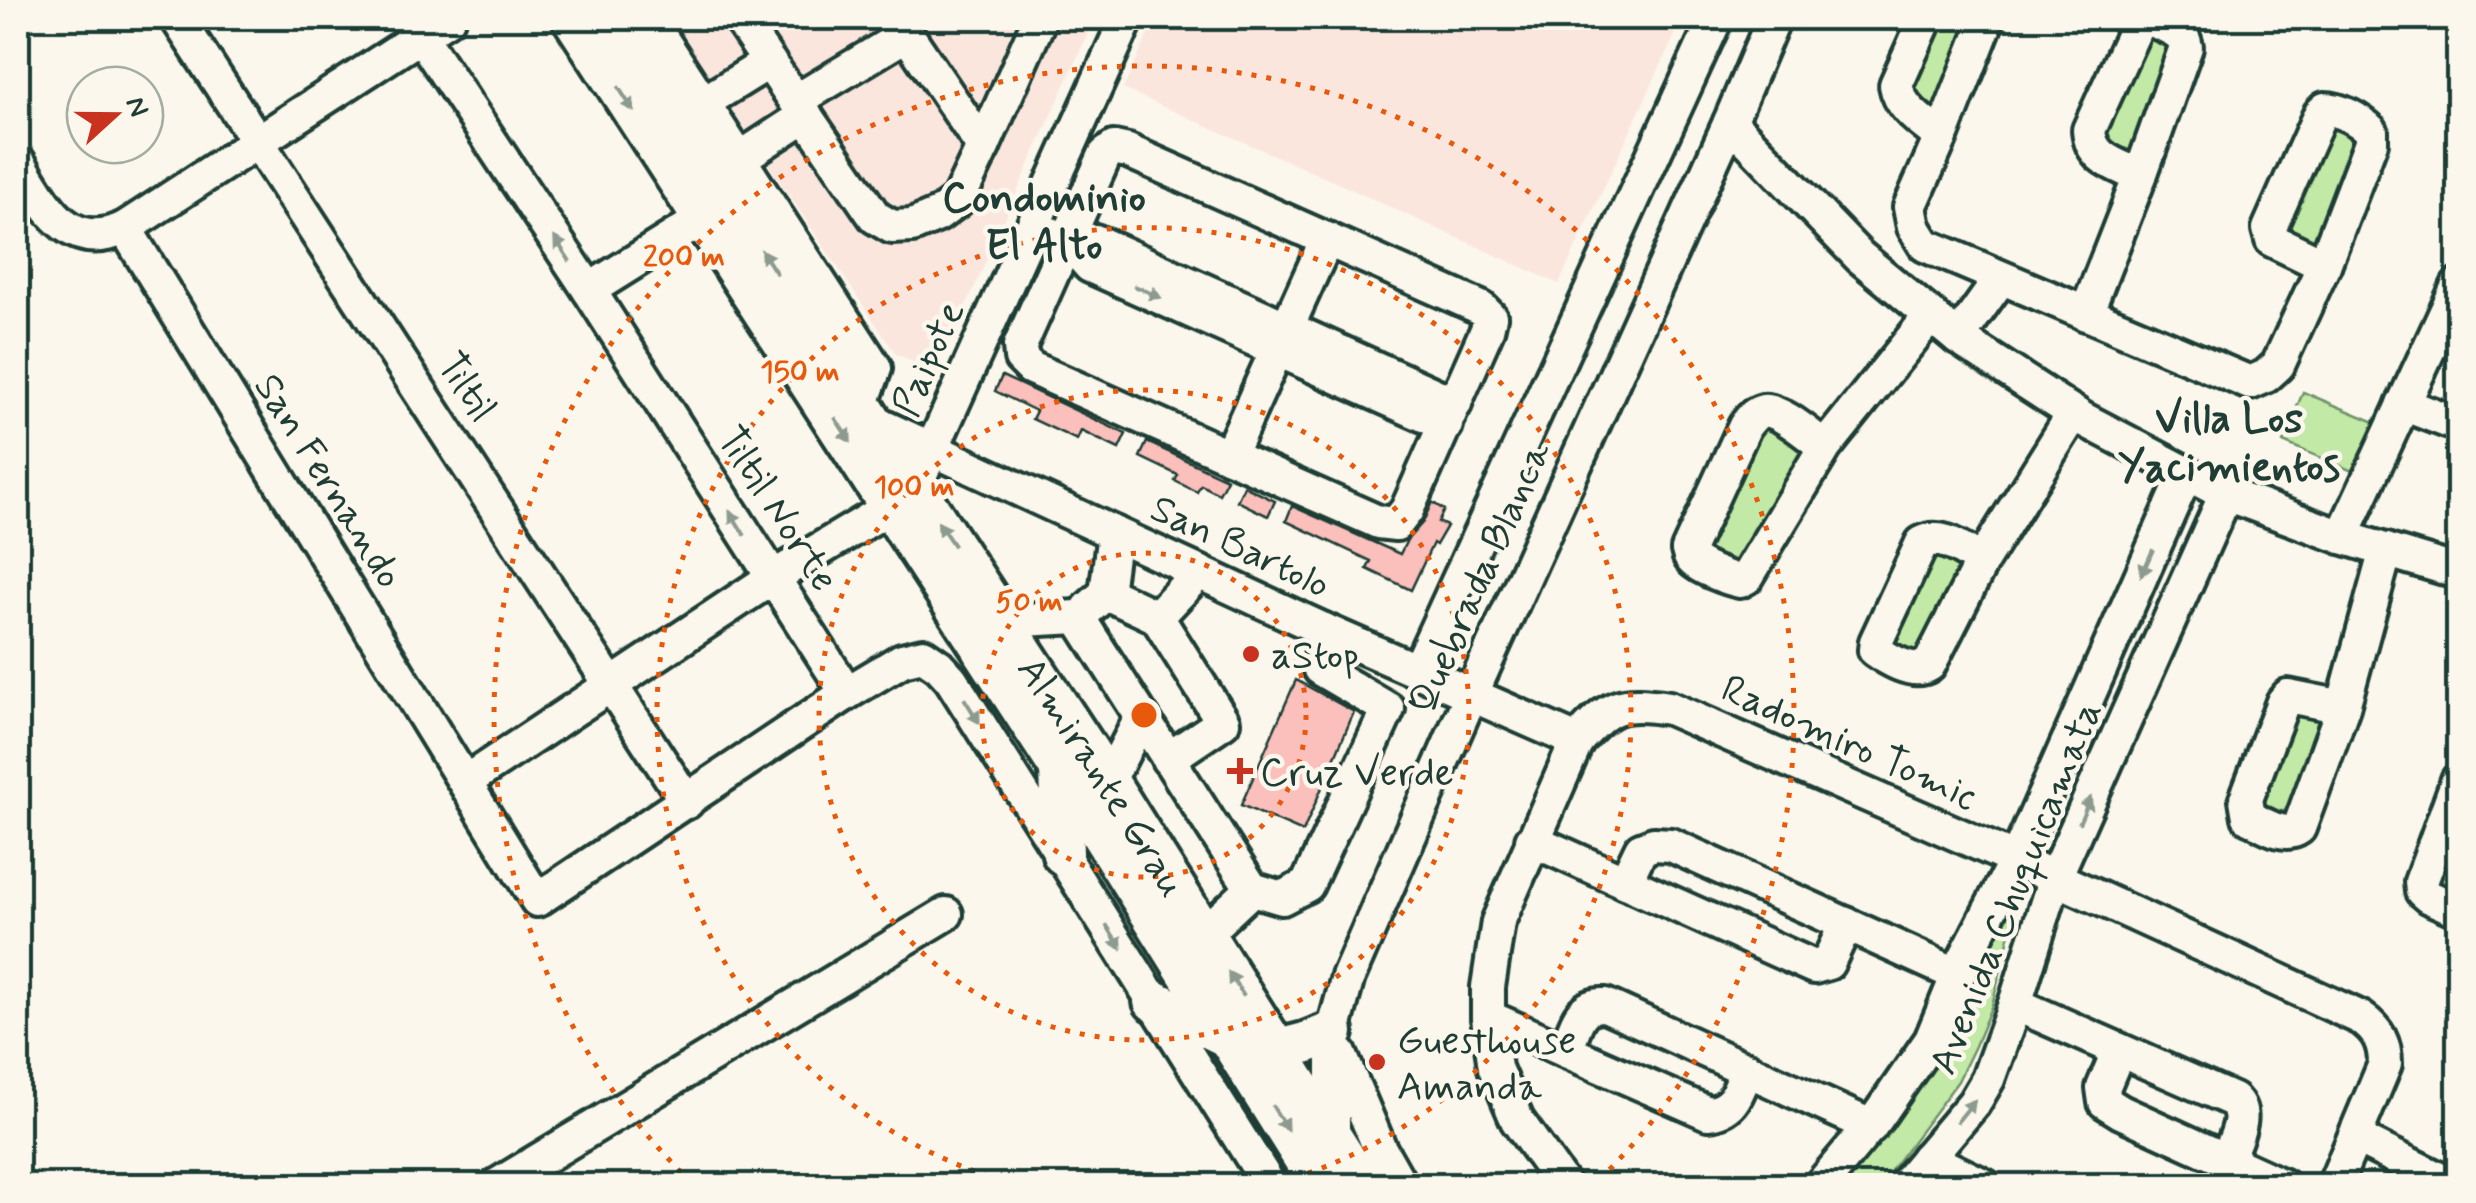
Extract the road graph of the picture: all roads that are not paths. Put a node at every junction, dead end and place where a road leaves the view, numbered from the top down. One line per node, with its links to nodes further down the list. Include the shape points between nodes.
1 (177, 18): 19 (street, Tiltil)
2 (573, 18): 24 (main road, Almirante Grau, one-way to 24)
3 (614, 18): 38 (main road, Almirante Grau, one-way to 3)
4 (648, 18): 15 (street)
5 (739, 18): 14 (street)
6 (1040, 18): 20 (street)
7 (1127, 18): 25 (street, Paipote)
8 (1716, 18): 60 (street)
9 (1774, 18): 17 (street, Quebrada Blanca)
10 (1926, 18): 18 (street, via 1896,85 1905,106)
11 (1988, 18): 18 (street)
12 (426, 23): 19 (street); 32 (street, Tiltil Norte, one-way to 12)
13 (902, 26): 16 (street); 20 (street)
14 (769, 62): 15 (street); 16 (street)
15 (703, 103): 21 (street)
16 (801, 108): 20 (street, via 875,217 892,226 938,216 958,200); 21 (street)
17 (1730, 122): 34 (street, via 1860,257); 63 (street, Quebrada Blanca)
18 (1941, 138): 30 (street, via 1910,207 1914,227 1924,245)
19 (258, 142): 26 (street); 61 (street, Tiltil)
20 (984, 147)
21 (739, 158): 38 (street, via 875,368)
22 (18, 161): 26 (street, via 55,219 92,234)
23 (2140, 176): 33 (street)
24 (704, 218): 32 (street); 47 (main road, Almirante Grau, one-way to 47)
25 (1033, 226): 28 (street); 43 (street, Paipote)
26 (126, 228): 70 (street, San Fernando)
27 (1327, 239): 28 (street, via 1114,148); 36 (street); 40 (street, via 1490,317)
28 (1068, 241): 36 (street, via 1095,241); 44 (street, via 1020,346 1022,358 1031,368)
29 (2324, 265): 33 (street, via 2278,365 2250,382)
30 (2001, 278): 33 (street); 35 (street)
31 (2458, 286): 37 (street)
32 (589, 290): 54 (street, Tiltil Norte, one-way to 32)
33 (2086, 314)
34 (1930, 315): 35 (street); 42 (street)
35 (1958, 338): 39 (street)
36 (1282, 339): 40 (street); 44 (street)
37 (2403, 404): 41 (street); 49 (street)
38 (866, 413): 43 (street, San Bartolo); 47 (main road, Almirante Grau)
39 (2074, 413): 45 (street); 51 (street)
40 (1450, 415): 44 (street, via 1396,524)
41 (2458, 420)
42 (1825, 448): 42 (street, via 1772,411 1754,415 1688,550 1690,558 1732,580 1746,577)
43 (932, 449): 47 (street, Paipote); 48 (street, San Bartolo)
44 (1230, 456)
45 (2186, 474): 46 (street); 75 (street, Avenida Chuquicamata, one-way to 75)
46 (2226, 494): 49 (street); 76 (street, Avenida Chuquicamata, one-way to 46)
47 (904, 497): 54 (street); 58 (main road, Almirante Grau, one-way to 47); 68 (main road, Almirante Grau)
48 (1114, 533): 52 (street, San Bartolo); 55 (street)
49 (2342, 536): 50 (street)
50 (2386, 550): 53 (street); 64 (street)
51 (1982, 561)
52 (1200, 572): 57 (street); 59 (street, San Bartolo)
53 (2458, 572)
54 (772, 578): 61 (street); 62 (street, Tiltil Norte)
55 (1106, 593): 56 (street); 57 (street)
56 (1078, 617): 58 (street); 65 (street)
57 (1157, 617): 67 (street, via 1223,722)
58 (1004, 621): 71 (main road, Almirante Grau)
59 (1324, 630): 60 (street, San Bartolo); 78 (street, via 1320,668 1388,709 1308,886 1282,898)
60 (1417, 671): 63 (street, San Bartolo)
61 (612, 684): 70 (street); 72 (street, Tiltil)
62 (847, 693): 72 (street); 74 (street, Almirante Grau, one-way to 74, via 902,660 922,655 940,666)
63 (1470, 695): 66 (street, San Bartolo); 87 (street, Quebrada Blanca, via 1348,978)
64 (2342, 706)
65 (1141, 718): 67 (street); 71 (street)
66 (1577, 741): 73 (street, Radomiro Tomic); 75 (street, Radomiro Tomic, via 1618,707 1669,708)
67 (1168, 759): 78 (street)
68 (1060, 768): 74 (main road); 88 (main road, Almirante Grau)
69 (2458, 780): 79 (street, via 2421,882 2422,892)
70 (466, 782): 72 (street, San Fernando, via 537,900)
71 (1108, 782): 82 (main road, Almirante Grau)
72 (686, 802)
73 (1532, 840): 77 (street); 86 (street, Radomiro Tomic, via 1498,922)
74 (1062, 854): 84 (street, Almirante Grau, one-way to 84)
75 (2016, 860): 76 (street, Radomiro Tomic); 83 (street, Avenida Chuquicamata)
76 (2055, 877): 85 (street, Avenida Chuquicamata); 94 (street, Radomiro Tomic, via 2370,1024 2385,1064)
77 (1625, 882): 81 (street, via 1641,849 1671,845); 81 (street, via 1814,967 1828,963)
78 (1252, 889): 82 (street)
79 (2458, 910)
80 (946, 914): 99 (street)
81 (1846, 924): 83 (street)
82 (1204, 934): 89 (main road, Almirante Grau, one-way to 82)
83 (1958, 976): 93 (street, Avenida Chuquicamata, via 1931,1040)
84 (1154, 1001): 88 (main road); 100 (street, Almirante Grau)
85 (2015, 1004): 91 (street); 96 (street, Avenida Chuquicamata, one-way to 85, via 1988,1079)
86 (1488, 1017): 90 (street); 103 (street, Radomiro Tomic, via 1495,1068 1517,1120)
87 (1334, 1032): 89 (main road); 95 (street, Quebrada Blanca); 102 (street)
88 (1230, 1038): 98 (main road, Almirante Grau, one-way to 98)
89 (1278, 1050): 95 (main road, Almirante Grau)
90 (1566, 1050): 92 (street, via 1708,1113 1732,1106); 92 (street, via 1583,1010 1606,1005)
91 (2120, 1050): 97 (street, via 2240,1106); 97 (street, via 2103,1088 2105,1102)
92 (1747, 1069): 93 (street)
93 (1871, 1126): 104 (street, Avenida Chuquicamata)
94 (2355, 1137): 108 (street, Radomiro Tomic); 109 (street)
95 (1334, 1142): 98 (street, Quebrada Blanca); 101 (main road, Almirante Grau)
96 (1927, 1158): 105 (street, Avenida Chuquicamata); 106 (street)
97 (2228, 1159): 107 (street)
98 (1320, 1185)
99 (496, 1186)
100 (1270, 1186)
101 (1362, 1186)
102 (1401, 1186)
103 (1564, 1186)
104 (1820, 1186)
105 (1904, 1186)
106 (1985, 1186)
107 (2283, 1186)
108 (2334, 1186)
109 (2454, 1186)

